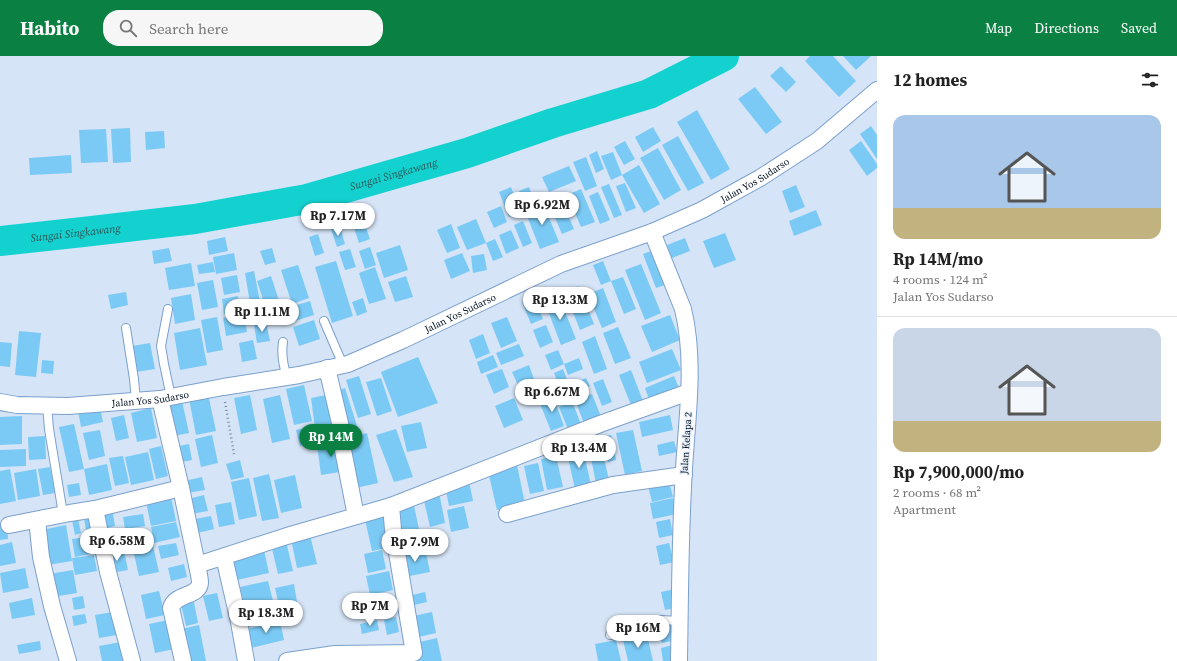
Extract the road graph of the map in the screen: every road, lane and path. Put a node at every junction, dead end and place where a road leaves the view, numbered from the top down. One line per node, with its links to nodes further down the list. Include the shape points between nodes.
1 (877, 90): 2 (street, Jalan Yos Sudarso, via 817,141 760,178 702,210)
2 (652, 232): 7 (street, Jalan Yos Sudarso, via 561,264 403,340); 11 (street, Jalan Kelapa 2, via 684,309 689,347)
3 (168, 309): 12 (lane, via 161,346)
4 (324, 321): 7 (lane)
5 (126, 328): 13 (lane)
6 (283, 342): 9 (lane, via 282,362)
7 (343, 365): 8 (street, Jalan Yos Sudarso)
8 (327, 368): 9 (street, Jalan Yos Sudarso); 23 (street, via 340,422 341,440)
9 (287, 377): 10 (street, Jalan Yos Sudarso)
10 (222, 387): 12 (street, Jalan Yos Sudarso); 16 (path)
11 (689, 392): 17 (street, Jalan Kelapa 2); 19 (street)
12 (166, 398): 13 (street, Jalan Yos Sudarso); 18 (street)
13 (136, 401): 15 (street, Jalan Yos Sudarso)
14 (0, 402): 15 (street, Jalan Yos Sudarso)
15 (48, 405): 21 (lane, via 48,429)
16 (234, 454)
17 (684, 475): 22 (street, via 613,485); 28 (street, Jalan Kelapa 2)
18 (181, 488): 20 (street); 27 (street)
19 (391, 506): 23 (street); 30 (street)
20 (96, 510): 21 (street); 32 (street, via 108,572)
21 (63, 514): 24 (street)
22 (507, 514)
23 (356, 516): 26 (street)
24 (37, 520): 25 (street); 31 (street, via 41,557)
25 (9, 525)
26 (224, 557): 27 (street); 34 (street)
27 (197, 564): 33 (street, via 200,585 198,589 176,600 171,608)
28 (680, 621): 29 (lane, via 660,620 627,636); 36 (street, Jalan Kelapa 2)
29 (610, 635)
30 (415, 657): 35 (street, via 336,654)
31 (68, 661)
32 (132, 661)
33 (183, 661)
34 (246, 661)
35 (287, 661)
36 (679, 661)

